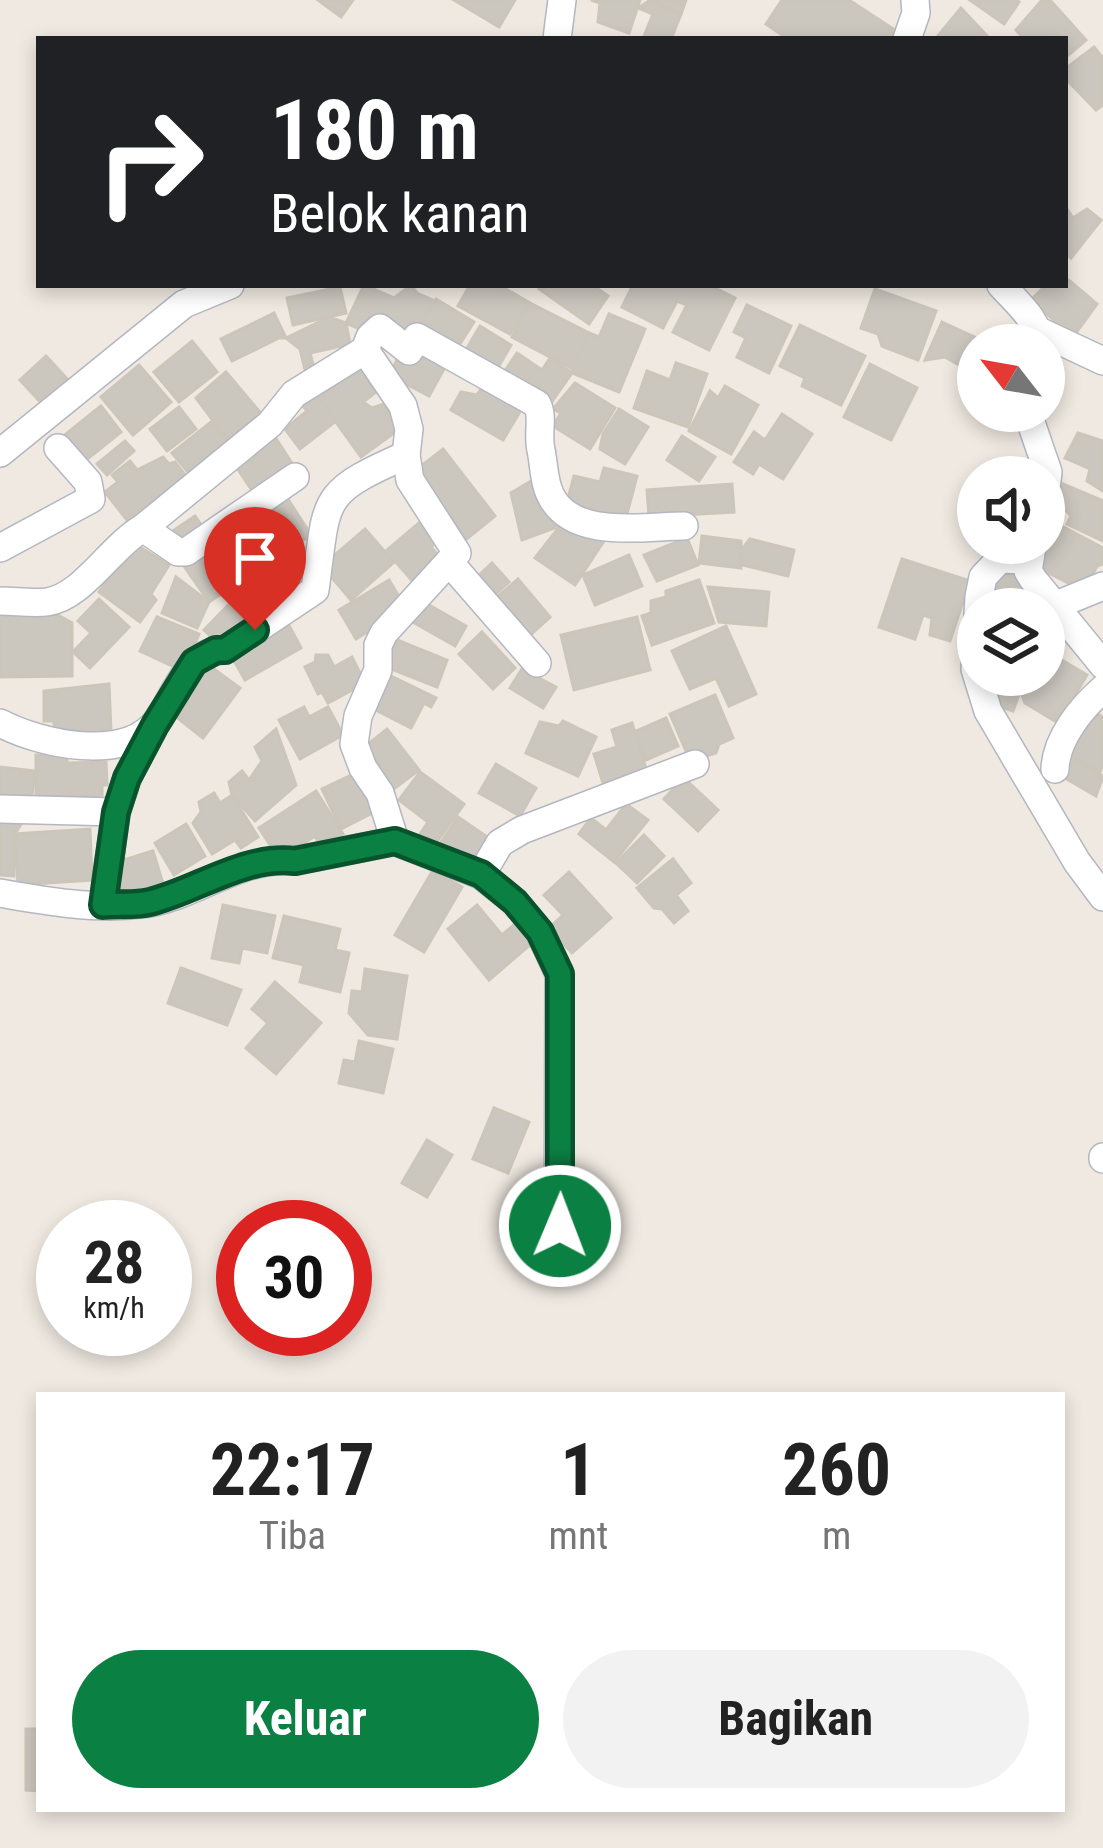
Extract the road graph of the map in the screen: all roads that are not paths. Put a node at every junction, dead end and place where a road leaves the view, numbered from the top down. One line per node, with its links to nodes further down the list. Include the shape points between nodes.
1 (562, 0): 3 (street)
2 (915, 0): 4 (street)
3 (556, 36)
4 (908, 36)
5 (223, 288): 12 (street, via 184,304)
6 (1003, 288): 7 (street)
7 (1030, 324)
8 (1065, 347): 10 (street)
9 (365, 350): 13 (street, via 403,406); 15 (street, via 380,328 409,351 417,337 537,404 550,496 578,521); 16 (street, via 307,384)
10 (1103, 361)
11 (58, 448): 17 (street, via 88,482 91,499)
12 (0, 452)
13 (406, 455): 18 (street, via 410,480 456,545); 28 (street, via 349,481 334,497 315,590 194,662)
14 (295, 477): 16 (street, via 186,552)
15 (684, 526)
16 (143, 528): 21 (street, via 51,602)
17 (0, 548)
18 (450, 563): 24 (street); 33 (street, via 384,633 354,732)
19 (995, 564): 36 (street, via 983,577 975,669 988,711)
20 (1103, 586): 22 (street)
21 (0, 601)
22 (1065, 602)
23 (1065, 619): 25 (street)
24 (537, 663)
25 (1103, 665)
26 (1103, 689): 30 (street, via 1062,742)
27 (0, 723): 28 (street, via 26,737 106,746)
28 (155, 725): 32 (street)
29 (695, 764): 34 (street, via 522,830 500,844)
30 (1055, 769)
31 (0, 809): 32 (street)
32 (116, 812): 37 (street)
33 (395, 841): 34 (street); 37 (street, via 244,867 142,904)
34 (481, 874): 38 (street, via 540,932 560,974)
35 (0, 893): 37 (street)
36 (1103, 897)
37 (103, 905)
38 (558, 1257)

